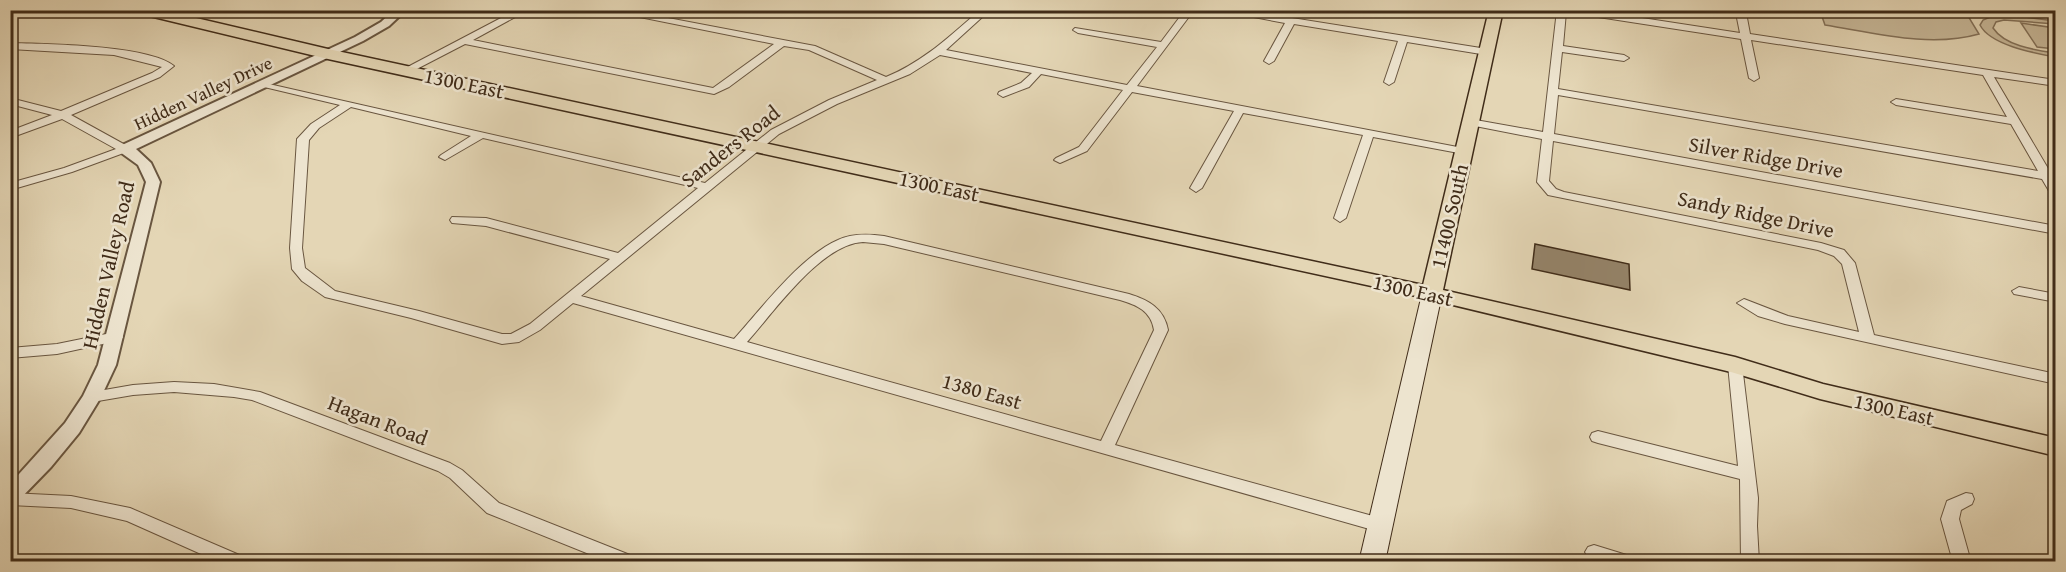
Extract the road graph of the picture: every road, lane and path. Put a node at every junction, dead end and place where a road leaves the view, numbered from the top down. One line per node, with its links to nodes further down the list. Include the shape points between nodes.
1 (142, 10): 24 (main road, 1300 East)
2 (317, 10): 12 (street)
3 (524, 10): 17 (street)
4 (609, 10): 18 (street)
5 (986, 10): 22 (street, Sanders Road)
6 (1190, 10): 19 (street)
7 (1221, 10): 13 (street)
8 (1562, 10): 21 (street)
9 (1568, 10): 15 (street)
10 (1746, 10): 15 (street, via 1742,18)
11 (1490, 11): 23 (main road, 11400 South)
12 (400, 12): 24 (street, Hidden Valley Drive, via 378,29)
13 (1291, 21): 16 (street); 26 (street)
14 (1078, 30): 19 (street)
15 (1746, 37): 29 (street); 30 (street)
16 (1403, 39): 23 (street); 32 (street)
17 (464, 41): 18 (street, via 714,91); 27 (street)
18 (783, 42): 31 (street, via 826,52)
19 (1164, 45): 35 (street)
20 (10, 46): 42 (street, via 98,51 168,67)
21 (1558, 48): 25 (street); 36 (street)
22 (938, 52): 28 (street); 31 (street, Sanders Road)
23 (1486, 52): 44 (main road, 11400 South)
24 (328, 54): 27 (main road, 1300 East); 34 (street, Hidden Valley Drive)
25 (1624, 58)
26 (1269, 61)
27 (405, 71): 49 (main road, 1300 East)
28 (1039, 71): 35 (street); 37 (street, via 1025,86)
29 (1987, 73): 33 (street); 43 (street)
30 (1754, 78)
31 (887, 81): 49 (street, Sanders Road, via 813,111)
32 (1389, 82)
33 (2055, 83)
34 (264, 84): 40 (street); 50 (street, Hidden Valley Drive)
35 (1131, 88): 41 (street); 53 (street, via 1083,149)
36 (1554, 91): 48 (street); 54 (street)
37 (1003, 94)
38 (10, 101): 42 (street, Hidden Valley Road)
39 (1896, 102): 43 (street)
40 (349, 104): 47 (street); 65 (street, Sanders Road, via 315,126 303,140 296,248 299,269 316,287 330,294 514,339)
41 (1240, 110): 45 (street); 57 (street)
42 (63, 115): 46 (street); 50 (street, Hidden Valley Road)
43 (2014, 121): 54 (street)
44 (1470, 122): 48 (street, Silver Ridge Drive); 51 (main road, 11400 South)
45 (1368, 133): 51 (street); 59 (street)
46 (10, 135)
47 (480, 135): 52 (street); 56 (street)
48 (1549, 137): 61 (street, Silver Ridge Drive); 69 (street, Sandy Ridge Drive, via 1543,182 1556,194 1839,253 1848,263)
49 (757, 146): 56 (street, Sanders Road); 64 (main road, 1300 East)
50 (125, 149): 55 (street, Hidden Valley Drive); 68 (street, Hidden Valley Road, via 144,162 153,182)
51 (1464, 151): 64 (main road, 11400 South)
52 (445, 157)
53 (1060, 160)
54 (2046, 176): 58 (street)
55 (10, 187)
56 (707, 187): 62 (street, Sanders Road)
57 (1196, 188)
58 (2055, 193)
59 (1340, 218)
60 (456, 220): 62 (street, via 486,222)
61 (2055, 230)
62 (621, 258): 65 (street, Sanders Road)
63 (2019, 291): 66 (street)
64 (1432, 294): 72 (main road, 1300 East); 82 (main road, 11400 South)
65 (572, 298): 70 (street, 1380 East)
66 (2055, 298)
67 (1744, 303): 69 (street, via 1785,320)
68 (116, 337): 71 (street, via 57,349); 74 (street, Hidden Valley Road)
69 (1868, 338): 73 (street)
70 (737, 344): 78 (street, 1380 East); 78 (street, via 820,256 841,243 862,238 1136,300 1158,318 1159,336)
71 (10, 353)
72 (1735, 365): 75 (main road, 1300 East, via 1811,376); 77 (main road, 1300 East, via 1820,391); 79 (street)
73 (2055, 379)
74 (92, 397): 80 (street, Hidden Valley Road, via 65,436); 85 (street, Hagan Road, via 193,386 255,396 444,467 493,508)
75 (2055, 433)
76 (1598, 437): 79 (street)
77 (2055, 447)
78 (1105, 448): 82 (street, 1380 East)
79 (1748, 475): 88 (street)
80 (10, 498): 84 (street, via 71,502 130,515)
81 (1966, 499): 89 (street, via 1953,506 1950,519)
82 (1380, 525): 86 (main road, 11400 South)
83 (1594, 552): 87 (street)
84 (238, 561)
85 (629, 561)
86 (1372, 561)
87 (1627, 561)
88 (1750, 561)
89 (1962, 561)

